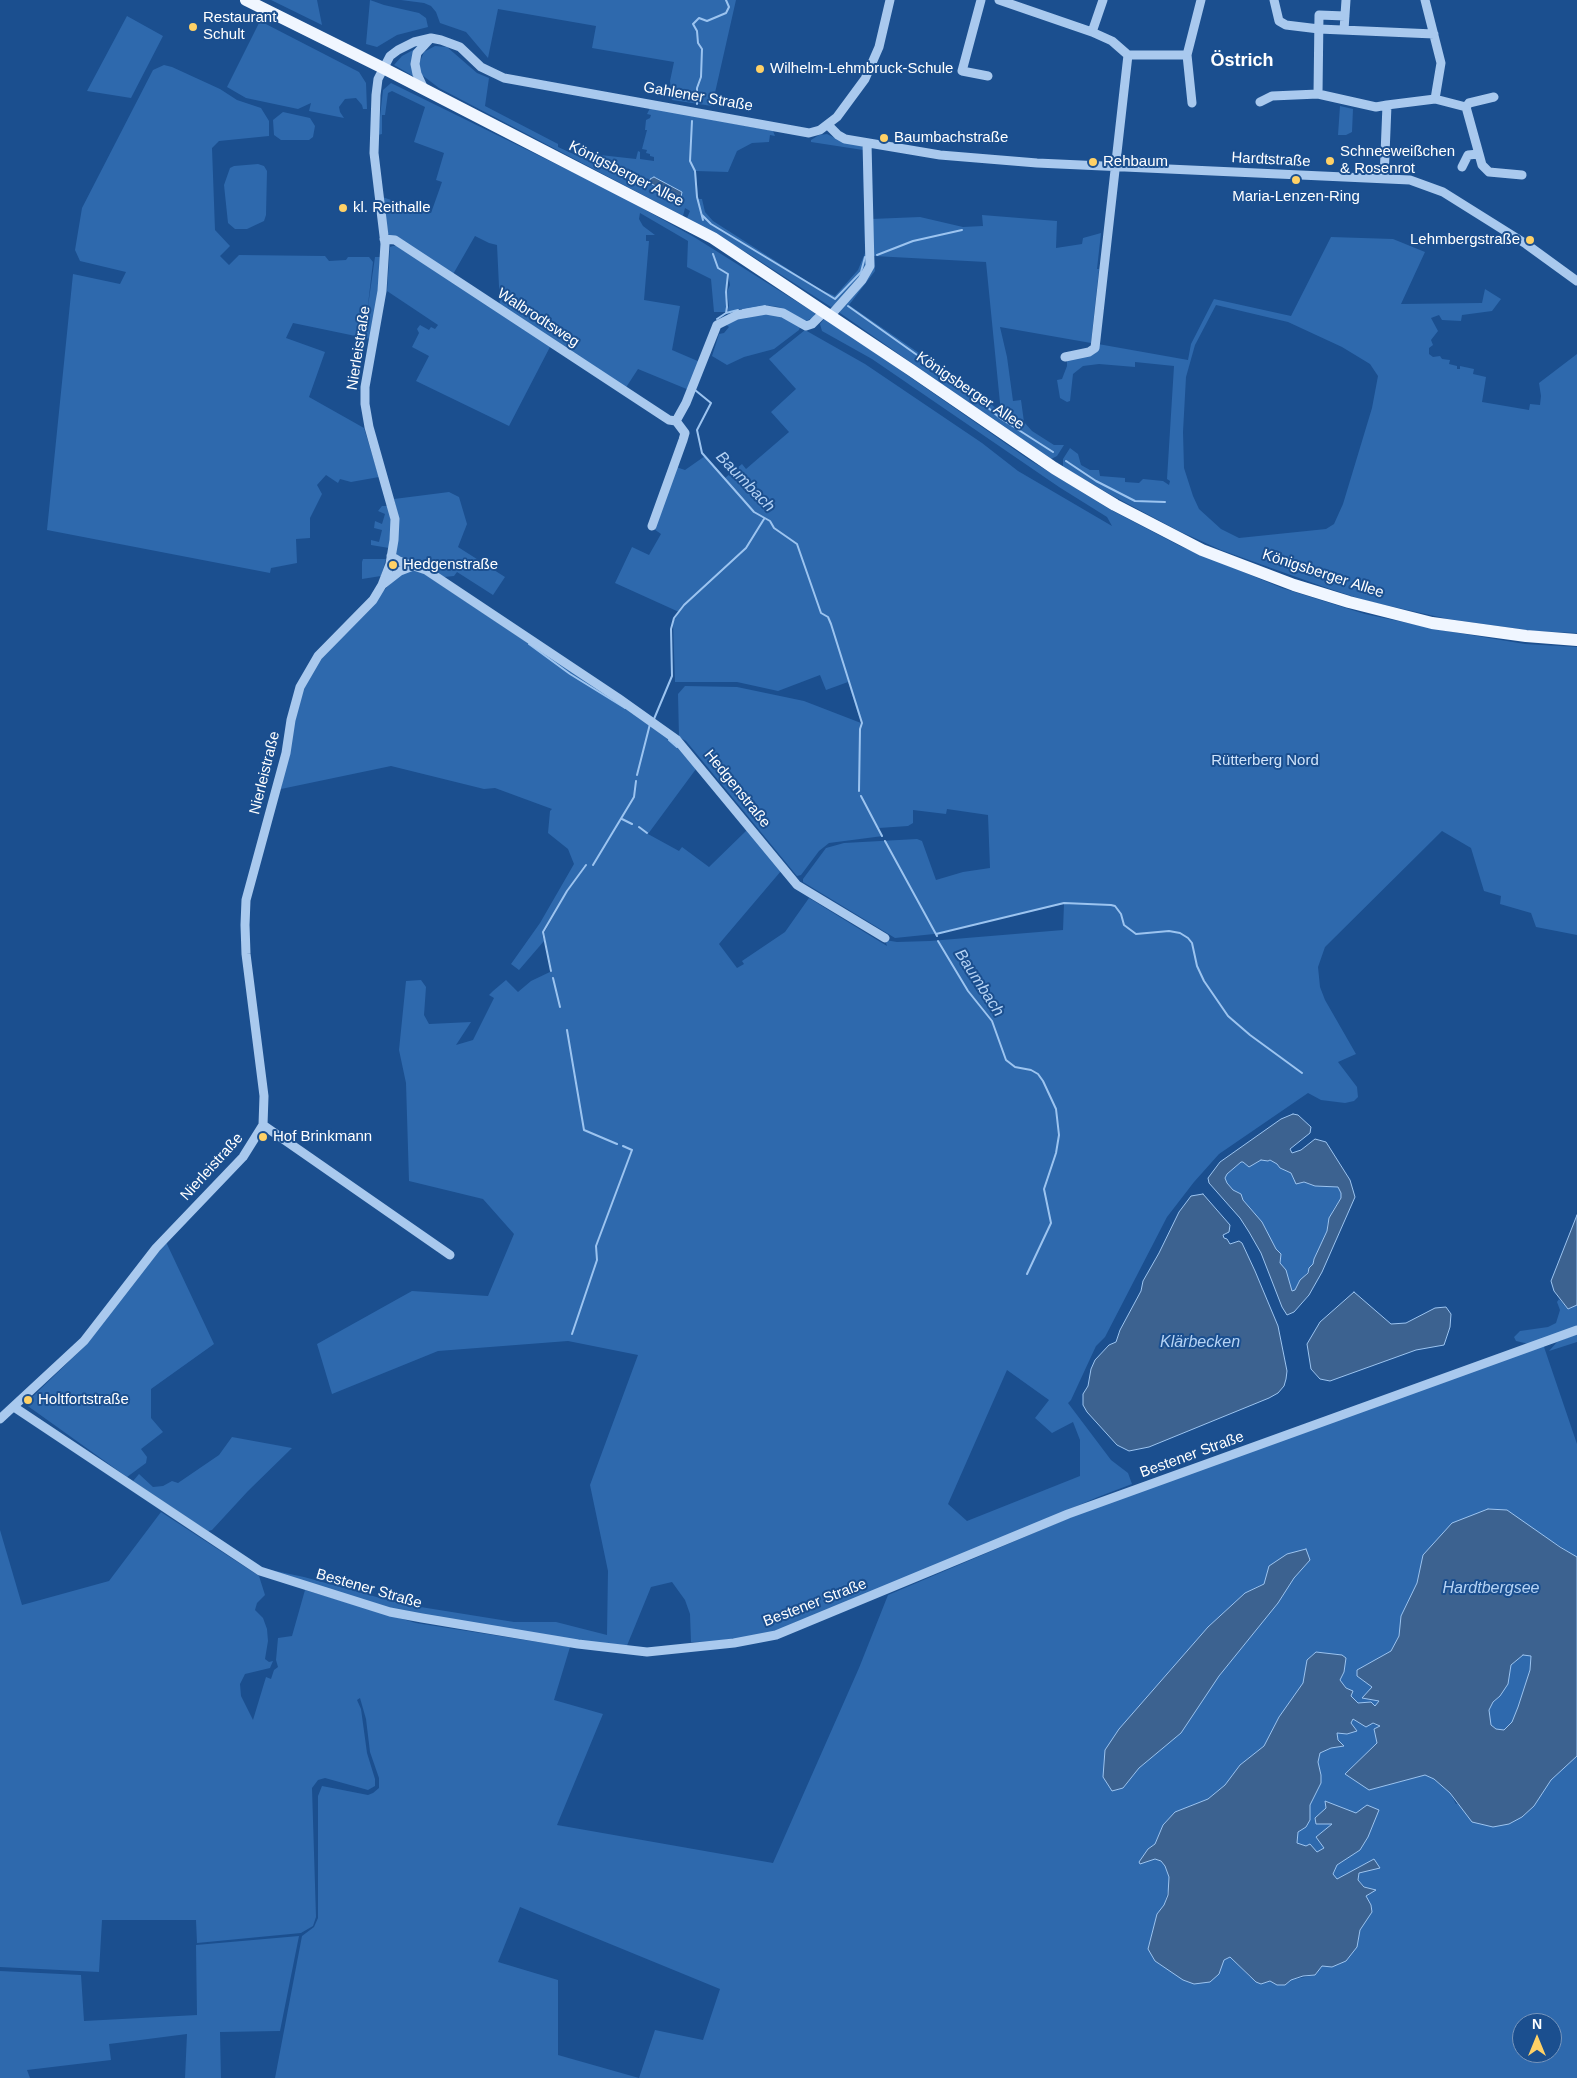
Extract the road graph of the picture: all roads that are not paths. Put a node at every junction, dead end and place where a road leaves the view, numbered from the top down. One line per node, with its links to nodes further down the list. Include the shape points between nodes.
1 (246, 0): 19 (main road)
2 (890, 0): 29 (street, Gahlener Straße, via 879,47 864,80 847,106)
3 (981, 0): 20 (street, via 962,70)
4 (999, 0): 10 (street)
5 (1103, 0): 14 (street)
6 (1200, 0): 18 (street)
7 (1274, 0): 12 (street, via 1279,21 1283,24)
8 (1346, 0): 11 (street)
9 (1425, 0): 15 (street)
10 (1024, 4): 14 (street)
11 (1345, 16): 12 (street, via 1319,15); 13 (street)
12 (1319, 29): 13 (street); 22 (street)
13 (1344, 30): 15 (street)
14 (1092, 32): 17 (street, via 1112,41)
15 (1434, 34): 24 (street, via 1441,63)
16 (431, 38): 19 (street, via 398,50); 21 (street, via 417,53 415,64); 29 (street, Gahlener Straße, via 451,42 481,67 504,78 794,131 809,133)
17 (1128, 55): 18 (street); 32 (street)
18 (1187, 55): 26 (street)
19 (383, 68): 21 (main road, Königsberger Allee); 36 (street, Nierleistraße, via 376,95 374,153)
20 (988, 76)
21 (424, 89): 38 (main road, Königsberger Allee, via 713,238)
22 (1318, 94): 25 (street, via 1272,96); 27 (street, via 1376,107)
23 (1494, 97): 28 (street, via 1469,103)
24 (1435, 99): 27 (street); 28 (street)
25 (1260, 102)
26 (1192, 104)
27 (1387, 105): 35 (street)
28 (1466, 107): 31 (street)
29 (828, 125): 30 (street, Hardtstraße, via 845,139)
30 (867, 143): 32 (street, Hardtstraße, via 940,155); 38 (street, via 870,266 862,280)
31 (1479, 154): 33 (street, via 1468,155); 34 (street, via 1482,165 1489,172)
32 (1114, 166): 35 (street, Hardtstraße); 39 (street, via 1095,348)
33 (1462, 167)
34 (1522, 175)
35 (1384, 179): 37 (street, Hardtstraße, via 1410,180 1443,192)
36 (384, 239): 40 (street, Walbrodtsweg, via 395,240 669,420); 42 (street, Nierleistraße, via 382,291 365,387 365,404 395,518)
37 (1577, 280)
38 (827, 314): 40 (street, via 806,326 783,313 766,310 737,315 721,322 714,330); 45 (main road, Königsberger Allee, via 1054,468 1115,506 1202,550 1294,585 1432,623)
39 (1065, 357)
40 (676, 421): 41 (street, via 685,432)
41 (652, 526)
42 (391, 556): 43 (street, Hedgenstraße); 44 (street, Nierleistraße)
43 (413, 566): 44 (street, via 400,571); 46 (street, Hedgenstraße, via 426,570 677,740 798,885)
44 (382, 585): 47 (street, Nierleistraße, via 373,600 318,656 300,687 286,753 246,900 246,954 264,1096)
45 (1577, 640)
46 (885, 938)
47 (263, 1125): 48 (street); 50 (street, Nierleistraße, via 243,1157 156,1248 84,1341)
48 (450, 1254)
49 (1577, 1330): 50 (street, Bestener Straße, via 1068,1514 776,1635 647,1652 390,1612 260,1571)
50 (14, 1407): 51 (street, Nierleistraße)
51 (0, 1419)

